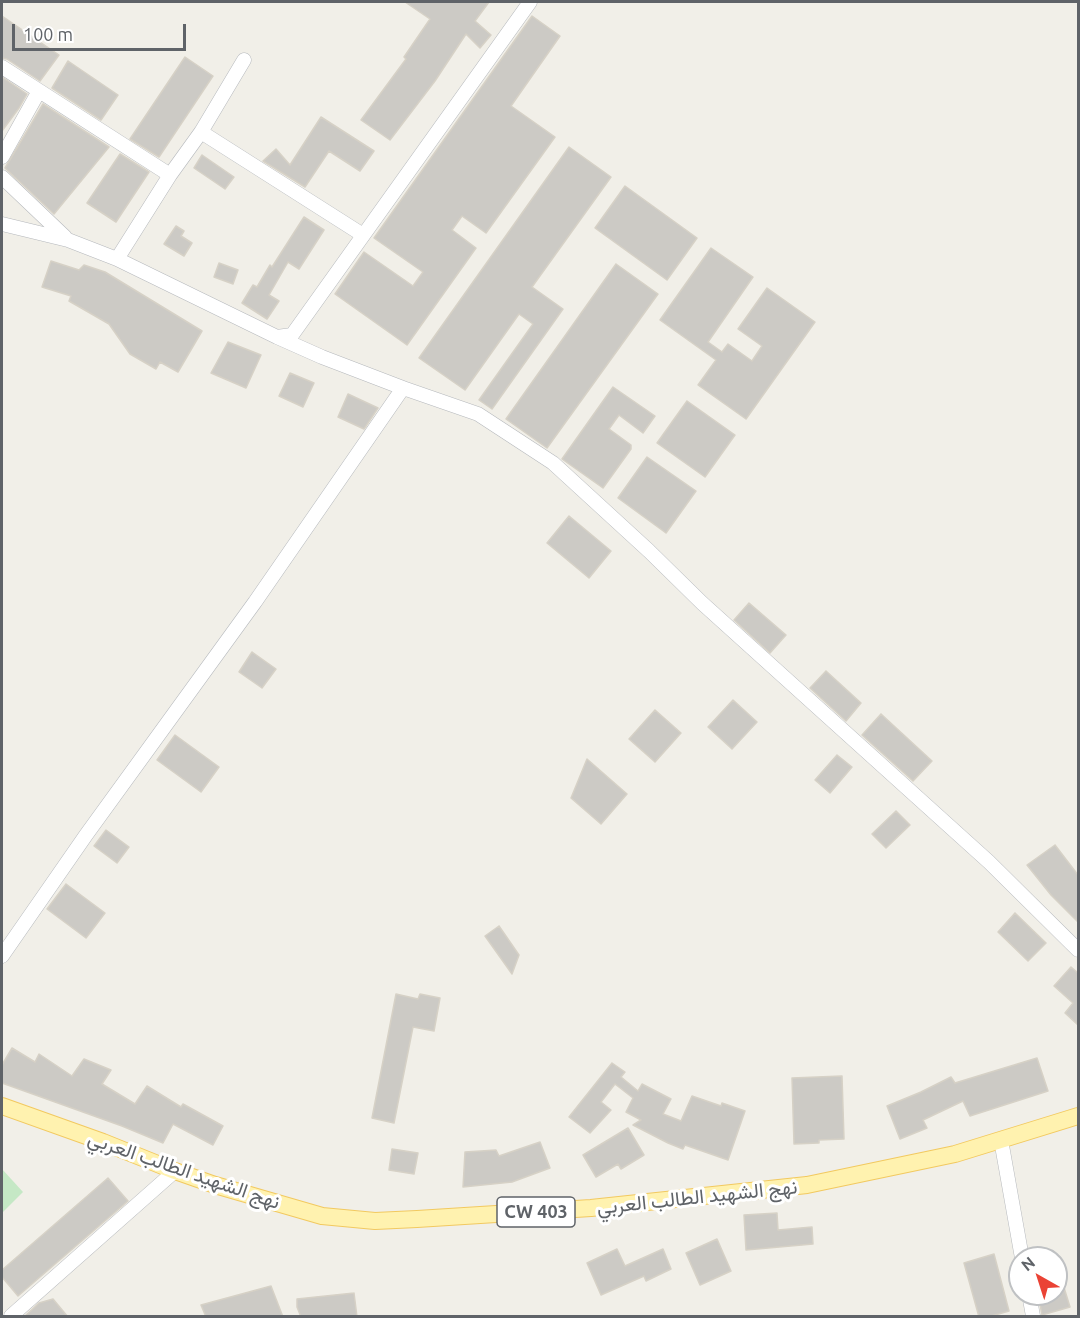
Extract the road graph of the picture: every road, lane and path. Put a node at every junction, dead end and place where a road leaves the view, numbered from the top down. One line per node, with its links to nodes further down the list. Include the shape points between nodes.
1 (530, 2): 10 (street)
2 (244, 60): 5 (street)
3 (2, 67): 4 (street)
4 (39, 91): 6 (street); 7 (street)
5 (201, 132): 7 (street); 10 (street)
6 (2, 157)
7 (170, 175): 12 (street)
8 (2, 177): 11 (street)
9 (2, 224): 11 (street)
10 (363, 235): 13 (street, via 292,335)
11 (68, 240): 12 (street)
12 (117, 259): 13 (street)
13 (277, 337): 14 (street)
14 (403, 388): 15 (street, via 478,414 553,463 989,862); 16 (street)
15 (1078, 950)
16 (2, 956)
17 (2, 1106): 20 (main road, نهج الشهيد الطالب العربي / CW 403)
18 (1078, 1116): 19 (main road, نهج الشهيد الطالب العربي / CW 403)
19 (1001, 1140): 20 (main road, نهج الشهيد الطالب العربي / CW 403, via 955,1154 807,1185 591,1208 375,1221 322,1216); 21 (street)
20 (175, 1171): 22 (street)
21 (1020, 1246)
22 (11, 1317)

